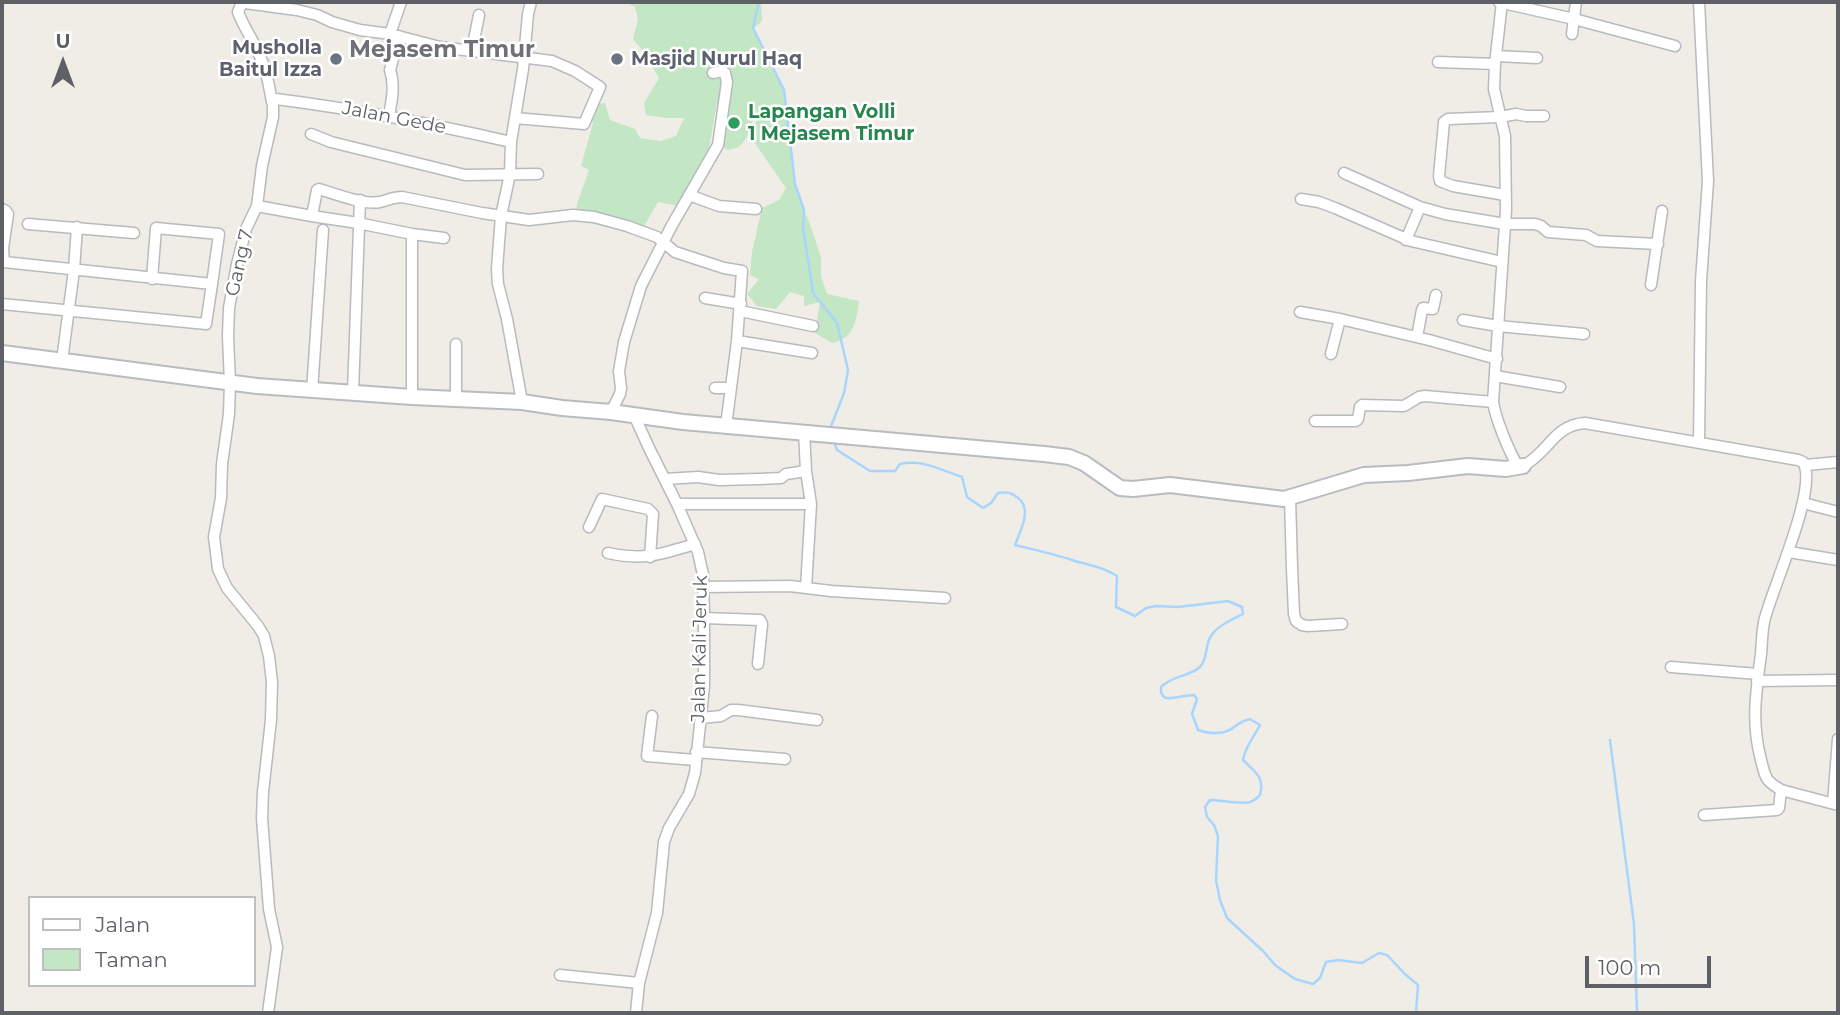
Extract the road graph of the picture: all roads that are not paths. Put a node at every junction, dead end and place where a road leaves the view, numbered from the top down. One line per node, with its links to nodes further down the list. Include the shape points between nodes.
1 (320, 2): 8 (street)
2 (401, 2): 12 (street)
3 (531, 2): 15 (street)
4 (1500, 2): 10 (street); 17 (street)
5 (1576, 2): 10 (street)
6 (1699, 2): 93 (street, via 1708,181 1701,281)
7 (250, 3): 8 (street); 20 (street, via 241,5 238,12 259,54)
8 (317, 15): 12 (street, via 360,30)
9 (479, 15): 14 (street)
10 (1573, 19): 11 (street); 13 (street)
11 (1572, 34)
12 (394, 35): 14 (street); 21 (street)
13 (1675, 46)
14 (472, 51): 15 (street)
15 (525, 56): 24 (street); 24 (street, via 564,66 600,88 584,124)
16 (1537, 58): 17 (street)
17 (1495, 60): 18 (street); 23 (street, via 1494,89)
18 (1438, 62)
19 (713, 73): 30 (street, via 722,71 727,82 718,143)
20 (274, 100): 21 (street, Jalan Gede); 34 (street)
21 (389, 116): 26 (street, Jalan Gede)
22 (1544, 116): 23 (street)
23 (1500, 117): 31 (street, via 1505,136); 31 (street, via 1446,120 1439,179 1453,186)
24 (515, 118): 26 (street)
25 (311, 134): 28 (street, via 465,175)
26 (512, 142): 28 (street)
27 (1344, 173): 35 (street)
28 (510, 174): 29 (street); 40 (street)
29 (538, 174)
30 (689, 195): 37 (street, via 719,206); 50 (street)
31 (1506, 195): 43 (street)
32 (1301, 199): 49 (street, via 1335,208)
33 (360, 200): 39 (street, via 318,189); 40 (street, via 402,197); 41 (street)
34 (257, 206): 39 (street, Gang 7); 79 (street, Gang 7, via 246,229 229,308)
35 (1420, 207): 43 (street); 49 (street)
36 (2, 209): 52 (street, via 8,215)
37 (756, 209)
38 (1662, 211): 51 (street)
39 (312, 216): 41 (street, Gang 7)
40 (501, 216): 50 (street, via 529,220 594,217 640,230); 87 (street, via 498,284)
41 (358, 223): 48 (street, Gang 7); 84 (street)
42 (28, 224): 44 (street)
43 (1505, 224): 51 (street, via 1535,224 1548,233 1586,235 1595,240); 54 (street)
44 (77, 227): 46 (street); 55 (street)
45 (323, 230): 83 (street)
46 (134, 233)
47 (444, 238): 48 (street, Gang 7)
48 (412, 239): 85 (street)
49 (1406, 240): 54 (street)
50 (663, 244): 62 (street, via 675,252 742,271); 89 (street, via 646,275 624,342 619,371)
51 (1658, 244): 58 (street)
52 (2, 248): 53 (street)
53 (3, 262): 55 (street)
54 (1502, 262): 68 (street)
55 (74, 270): 56 (street); 63 (street)
56 (152, 279): 57 (street); 57 (street, via 156,226 219,234)
57 (212, 284): 63 (street, via 206,324)
58 (1651, 285)
59 (1436, 295): 70 (street, via 1434,308 1422,310)
60 (705, 298): 62 (street)
61 (2, 304): 63 (street)
62 (741, 307): 67 (street); 71 (street)
63 (68, 311): 77 (street)
64 (1300, 312): 65 (street)
65 (1340, 319): 70 (street); 75 (street)
66 (1463, 320): 68 (street)
67 (813, 326)
68 (1498, 326): 69 (street); 76 (street)
69 (1584, 334)
70 (1417, 337): 76 (street)
71 (737, 341): 74 (street); 82 (street)
72 (456, 344): 86 (street)
73 (2, 353): 77 (street)
74 (812, 353)
75 (1331, 354)
76 (1497, 359): 78 (street)
77 (62, 361): 79 (street)
78 (1495, 376): 80 (street); 88 (street)
79 (230, 383): 83 (street); 130 (street, Gang 7, via 214,537 218,569 227,588 264,636 272,682 262,818 269,909 278,947)
80 (1560, 387)
81 (715, 388): 82 (street)
82 (730, 388): 91 (street)
83 (312, 391): 84 (street)
84 (353, 392): 85 (street)
85 (412, 397): 86 (street)
86 (456, 399): 87 (street)
87 (522, 402): 89 (street)
88 (1493, 402): 90 (street, via 1425,396 1399,407 1362,405 1356,421); 96 (street)
89 (621, 413): 91 (street); 98 (street, Jalan Kali Jeruk, via 649,448)
90 (1315, 421)
91 (726, 426): 92 (street)
92 (804, 432): 97 (street); 99 (street, via 1069,457 1126,489 1170,485)
93 (1699, 442): 95 (street); 96 (street, via 1576,424 1564,428 1539,456)
94 (1838, 462): 95 (street)
95 (1805, 465): 100 (street)
96 (1521, 467): 99 (street, via 1468,466 1358,475)
97 (806, 471): 98 (street, via 782,478); 102 (street)
98 (665, 479): 101 (street, Jalan Kali Jeruk)
99 (1290, 498): 114 (street, via 1295,618 1307,626)
100 (1802, 503): 103 (street); 106 (street)
101 (677, 504): 102 (street); 105 (street, Jalan Kali Jeruk)
102 (811, 504): 111 (street)
103 (1838, 512)
104 (589, 527): 108 (street, via 602,499 648,509 653,514)
105 (695, 544): 108 (street); 110 (street, Jalan Kali Jeruk)
106 (1789, 552): 109 (street); 117 (street, via 1764,621)
107 (608, 553): 108 (street)
108 (650, 557)
109 (1838, 560)
110 (703, 587): 111 (street); 113 (street, Jalan Kali Jeruk)
111 (806, 588): 112 (street)
112 (945, 598)
113 (704, 618): 115 (street, via 760,620); 120 (street, Jalan Kali Jeruk)
114 (1342, 624)
115 (758, 664)
116 (1671, 667): 117 (street)
117 (1757, 677): 118 (street); 125 (street, via 1754,723 1758,748 1768,780)
118 (1838, 680)
119 (652, 716): 123 (street, via 647,757)
120 (701, 718): 121 (street, via 738,710); 123 (street, Jalan Kali Jeruk)
121 (817, 720)
122 (1838, 741): 126 (street)
123 (696, 756): 124 (street); 129 (street, Jalan Kali Jeruk, via 689,794 664,842 657,913)
124 (785, 759)
125 (1781, 790): 126 (street); 127 (street, via 1777,810)
126 (1836, 804)
127 (1704, 815)
128 (560, 975): 129 (street)
129 (639, 983): 131 (street, Jalan Kali Jeruk)
130 (268, 1013)
131 (636, 1013)

